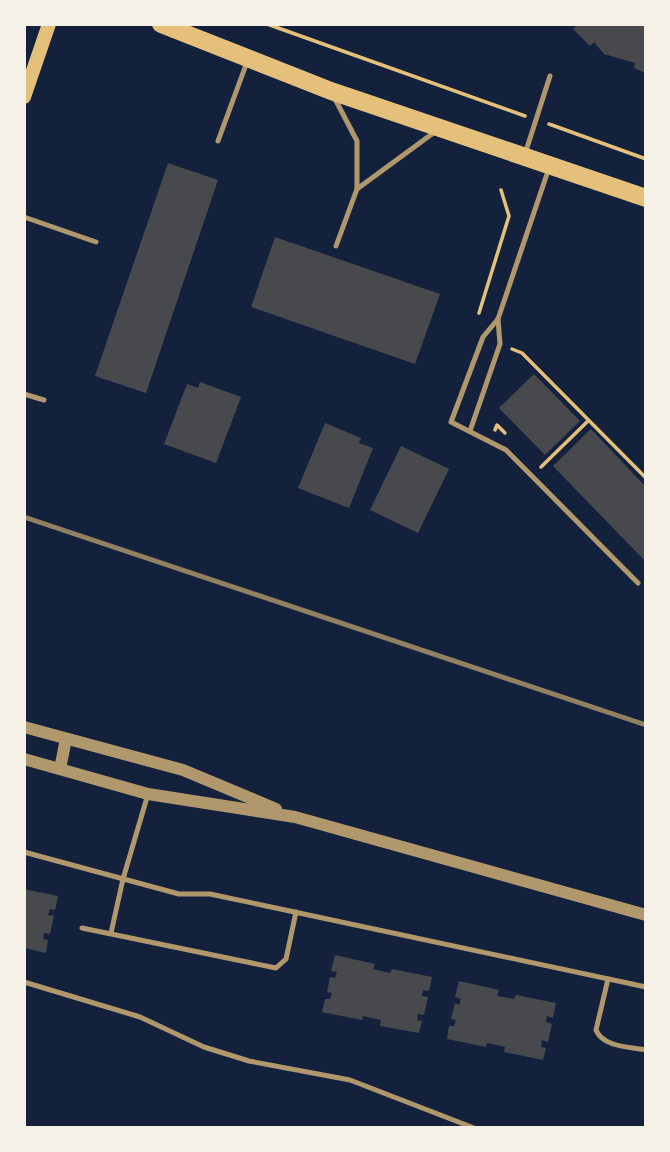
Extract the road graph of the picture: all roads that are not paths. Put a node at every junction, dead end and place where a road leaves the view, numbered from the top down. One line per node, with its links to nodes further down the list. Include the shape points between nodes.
1 (49, 24): 6 (main road)
2 (161, 24): 3 (main road)
3 (248, 60): 5 (main road); 8 (lane)
4 (550, 76): 9 (lane)
5 (331, 91): 7 (main road); 11 (lane, via 357,141)
6 (24, 97)
7 (440, 128): 9 (main road); 11 (lane)
8 (218, 141)
9 (524, 158): 10 (main road)
10 (550, 166): 12 (main road); 16 (lane)
11 (358, 189): 15 (lane)
12 (646, 198)
13 (24, 217): 14 (lane)
14 (96, 242)
15 (336, 246)
16 (498, 318): 19 (lane, via 500,344); 19 (lane, via 483,337 451,422)
17 (24, 394): 18 (lane)
18 (44, 400)
19 (470, 430): 20 (lane, via 506,450)
20 (638, 583)
21 (24, 727): 22 (street)
22 (66, 739): 24 (street); 26 (street, via 183,771)
23 (24, 759): 24 (street)
24 (61, 769): 25 (street)
25 (148, 794): 26 (street); 28 (lane)
26 (295, 817): 30 (street)
27 (24, 852): 28 (lane)
28 (122, 879): 29 (lane, via 179,894 210,894); 32 (lane)
29 (296, 912): 32 (lane, via 286,958 276,968); 33 (lane)
30 (646, 915)
31 (82, 928): 32 (lane)
32 (111, 933)
33 (608, 979): 35 (lane); 36 (lane, via 598,1036)
34 (24, 982): 37 (lane, via 140,1017 204,1047 249,1061 350,1080)
35 (646, 987)
36 (646, 1050)
37 (474, 1128)

